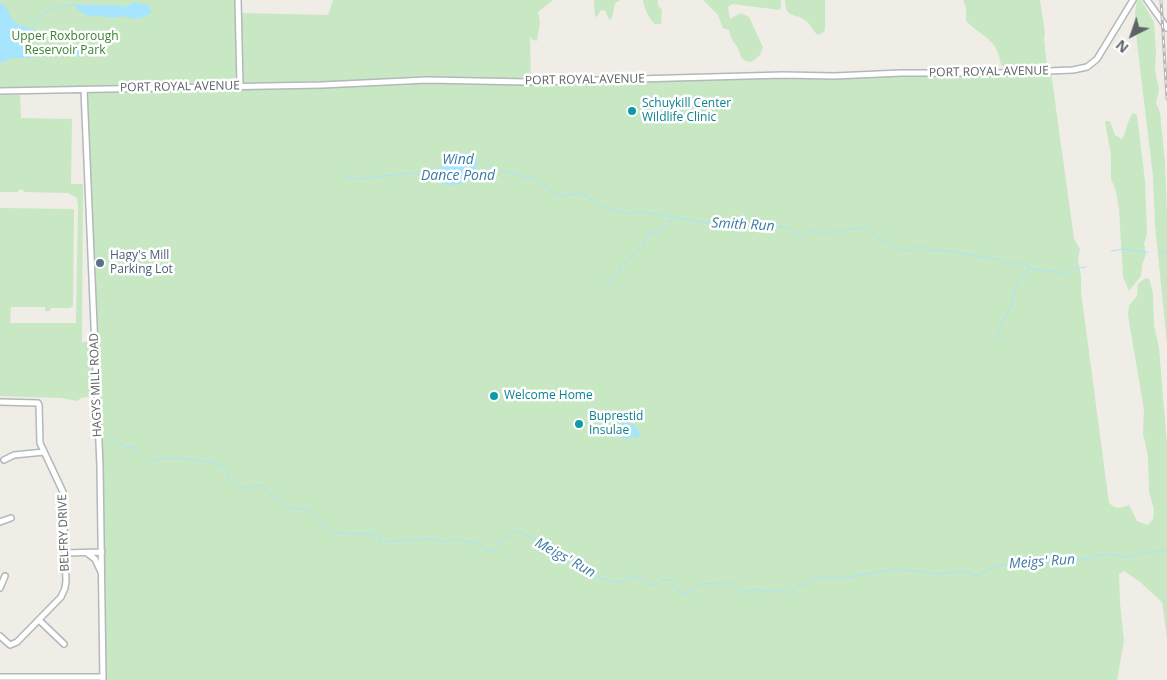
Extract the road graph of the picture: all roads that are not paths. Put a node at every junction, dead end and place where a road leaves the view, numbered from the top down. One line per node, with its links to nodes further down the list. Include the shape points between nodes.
1 (238, 0): 5 (street)
2 (1132, 0): 5 (street, PORT ROYAL AVENUE, via 1097,59 1089,66 1073,70)
3 (1147, 0): 4 (street)
4 (1167, 28)
5 (240, 85): 6 (street, PORT ROYAL AVENUE)
6 (84, 90): 7 (street, PORT ROYAL AVENUE); 14 (street, HAGYS MILL ROAD)
7 (0, 91)
8 (0, 402): 9 (street, BELFRY DRIVE, via 38,404)
9 (44, 452): 10 (street, via 14,455); 15 (street, BELFRY DRIVE, via 63,492)
10 (4, 460)
11 (11, 518): 12 (street)
12 (0, 522)
13 (87, 552): 14 (street); 15 (street); 16 (street)
14 (102, 552): 16 (street, HAGYS MILL ROAD)
15 (65, 553): 19 (street, BELFRY DRIVE, via 64,591)
16 (102, 573): 23 (street, HAGYS MILL ROAD)
17 (5, 576): 18 (street)
18 (0, 588)
19 (39, 620): 20 (street, BELFRY DRIVE, via 12,645); 21 (street)
20 (0, 636)
21 (64, 644)
22 (0, 677): 23 (street)
23 (103, 679)

